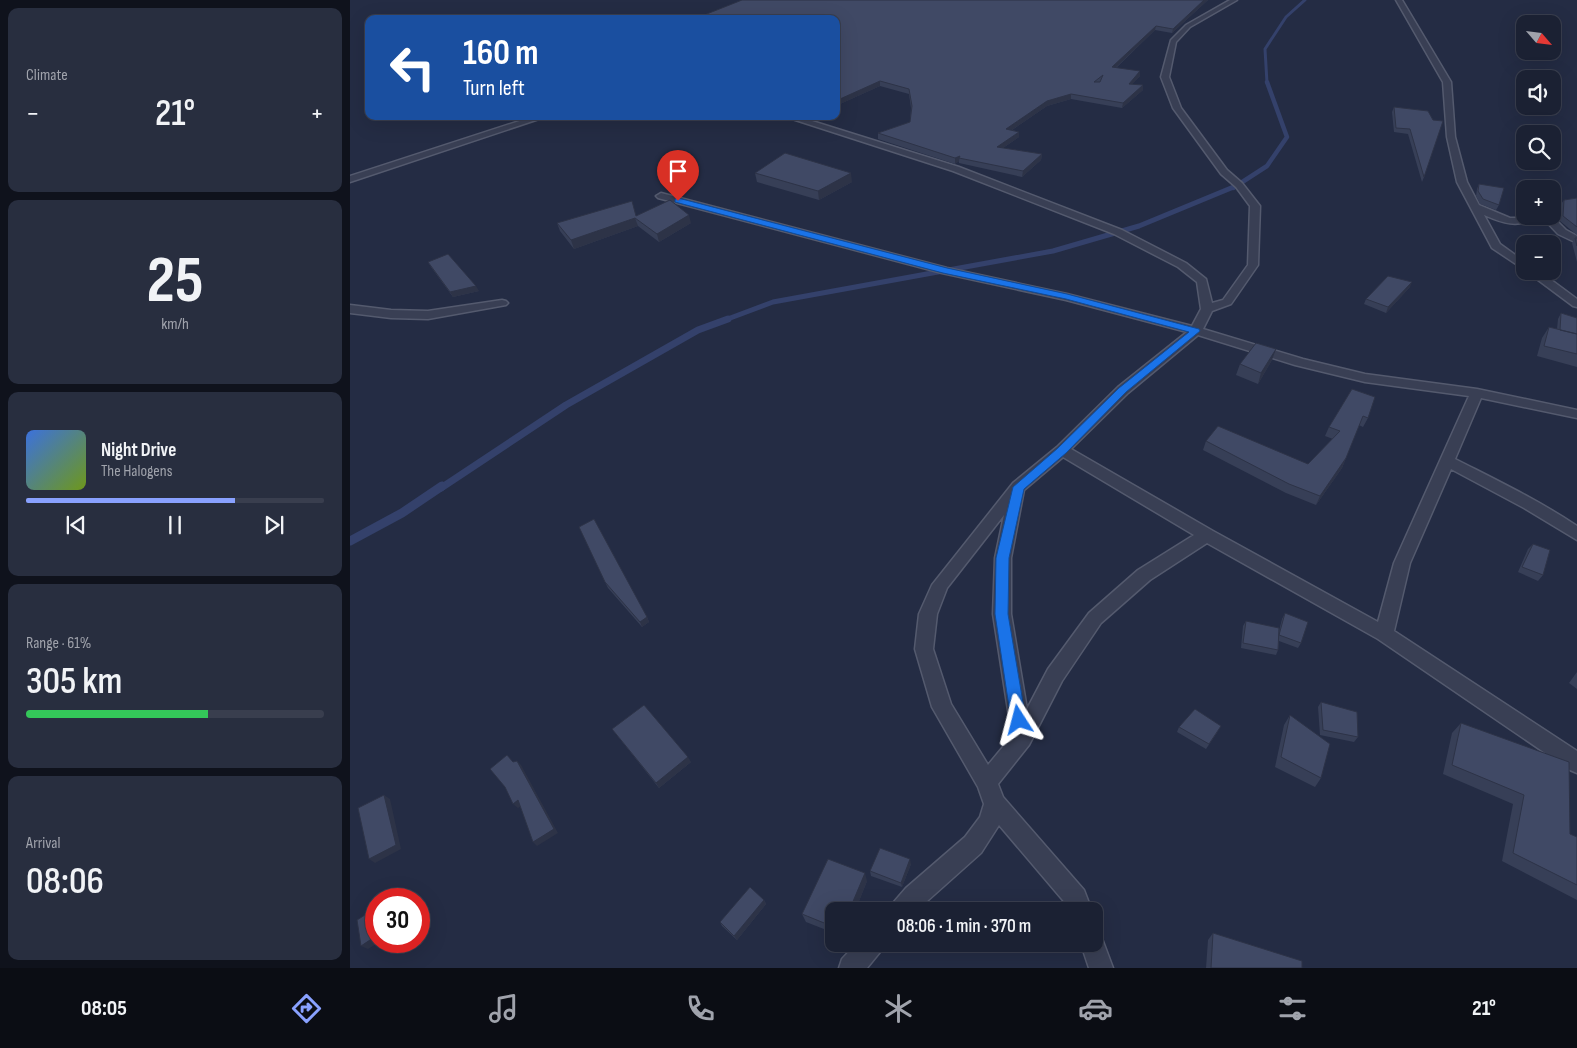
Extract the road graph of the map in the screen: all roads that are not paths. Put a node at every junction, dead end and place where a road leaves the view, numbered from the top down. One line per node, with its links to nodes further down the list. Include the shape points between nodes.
1 (1234, 0): 16 (street, via 1188,26 1173,42 1165,77 1177,108 1224,172 1255,206 1252,265 1227,302)
2 (1399, 0): 7 (street, via 1447,82 1451,137 1462,182)
3 (532, 120): 5 (street)
4 (800, 120): 16 (street, via 956,169 1118,232 1182,265 1202,281)
5 (350, 179)
6 (660, 196): 17 (street, via 946,271 1067,297)
7 (1475, 207): 8 (street, via 1498,218); 11 (street, via 1496,246)
8 (1516, 221)
9 (1555, 225): 10 (street)
10 (1577, 240)
11 (1516, 260)
12 (1544, 280): 14 (street)
13 (502, 303): 15 (street, via 428,315)
14 (1577, 304)
15 (350, 309)
16 (1207, 309): 17 (street)
17 (1196, 331): 18 (street, via 1365,378); 20 (street, via 1123,390)
18 (1477, 392): 19 (street); 21 (street)
19 (1577, 414)
20 (1062, 450): 22 (street); 24 (street)
21 (1447, 461): 23 (street); 25 (street, via 1402,563)
22 (1018, 487): 26 (street, via 1003,558 1002,614); 28 (street, via 940,585 928,614 924,649 942,707)
23 (1577, 534)
24 (1207, 535): 25 (street); 26 (street, via 1144,575 1095,618 1055,675)
25 (1384, 634): 27 (street)
26 (1022, 738): 28 (street)
27 (1577, 763)
28 (988, 782): 29 (street)
29 (995, 804): 30 (street, via 989,823 973,845); 31 (street)
30 (909, 902)
31 (1078, 902)
32 (865, 952): 34 (street)
33 (1095, 952): 35 (street)
34 (852, 968)
35 (1101, 968)

